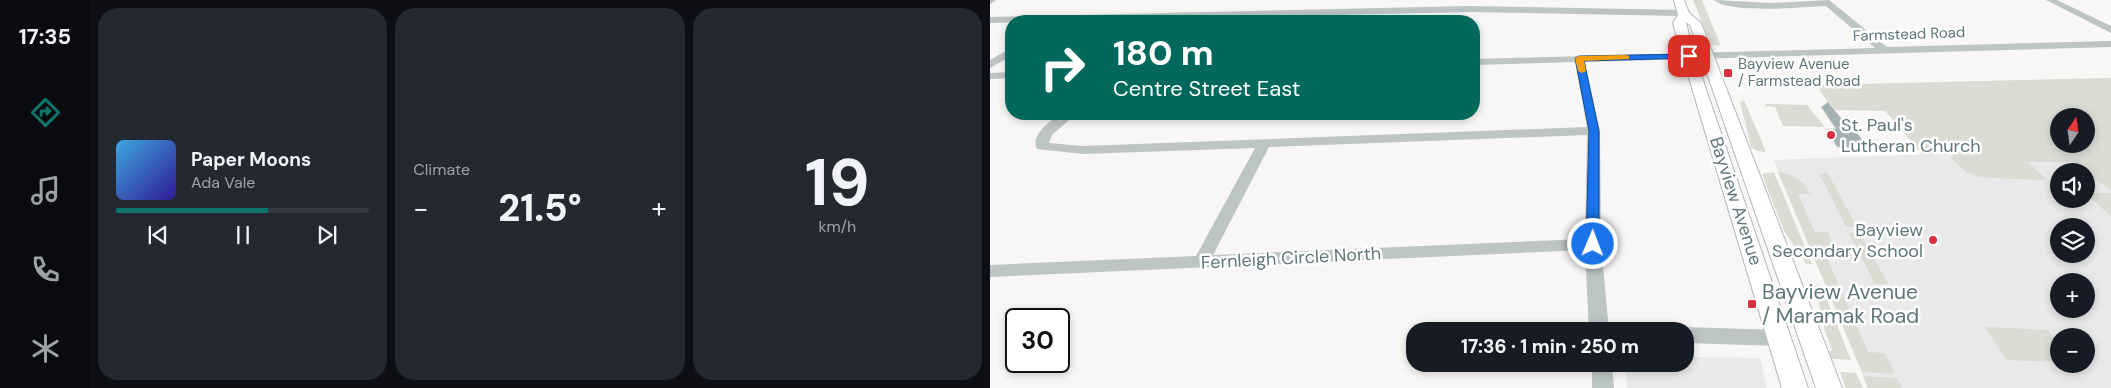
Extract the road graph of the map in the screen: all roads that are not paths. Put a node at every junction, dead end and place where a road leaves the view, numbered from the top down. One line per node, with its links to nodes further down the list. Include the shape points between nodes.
1 (1587, 0): 6 (street)
2 (1679, 0): 7 (main road, Bayview Avenue)
3 (1718, 0): 5 (street, via 1744,5)
4 (2050, 0): 11 (street)
5 (1826, 2): 13 (street)
6 (1587, 10): 7 (street); 8 (street, via 1503,8)
7 (1684, 14): 15 (main road, Bayview Avenue, via 1679,23); 16 (main road, Bayview Avenue, via 1695,24)
8 (1394, 15)
9 (990, 20): 10 (street)
10 (1005, 20)
11 (2111, 30)
12 (2111, 44): 13 (street, Farmstead Road)
13 (1883, 49): 16 (street, Farmstead Road)
14 (1005, 55): 19 (street)
15 (1689, 56): 16 (street, Farmstead Road); 17 (street, Farmstead Road); 30 (main road, Bayview Avenue)
16 (1708, 56): 34 (main road, Bayview Avenue)
17 (1579, 58): 18 (street, Farmstead Road); 23 (street)
18 (1480, 62)
19 (990, 65)
20 (1005, 75): 21 (street)
21 (990, 76)
22 (1063, 120): 24 (street, via 1044,135 1042,146 1084,150)
23 (1594, 131): 24 (street); 25 (street)
24 (1264, 143): 26 (street)
25 (1593, 244): 26 (street, Fernleigh Circle North); 28 (street)
26 (1202, 262): 27 (street, Fernleigh Circle North)
27 (990, 271)
28 (1598, 322)
29 (1694, 335): 30 (street)
30 (1780, 338): 33 (main road, Bayview Avenue)
31 (1603, 372): 32 (street)
32 (1604, 388)
33 (1795, 388)
34 (1829, 388)

